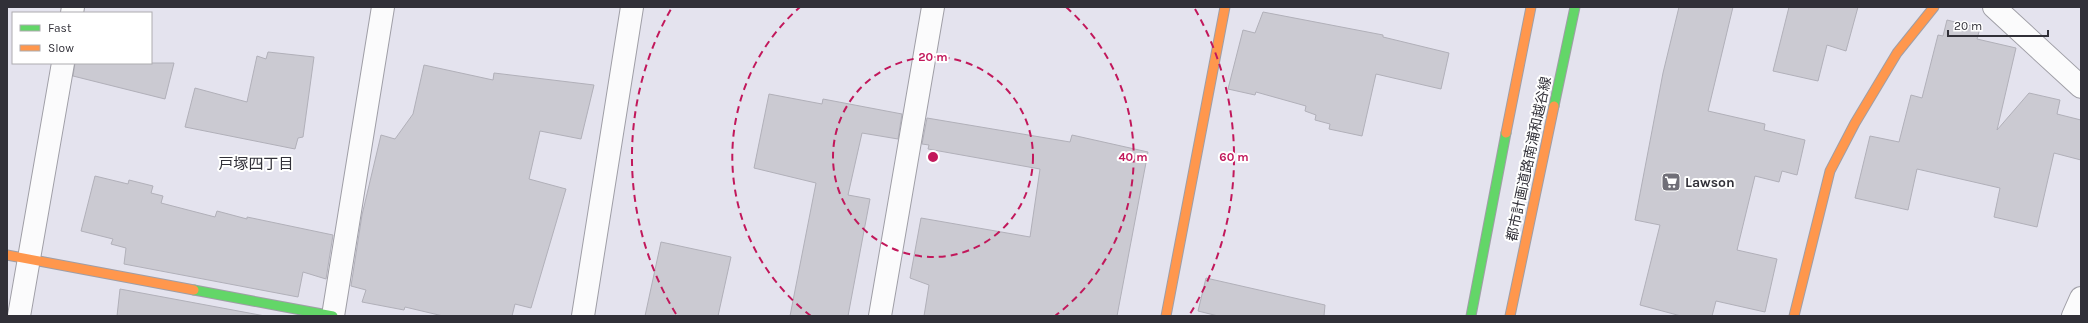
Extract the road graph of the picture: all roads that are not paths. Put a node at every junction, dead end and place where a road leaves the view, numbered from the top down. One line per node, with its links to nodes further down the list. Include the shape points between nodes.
1 (383, 7): 15 (street)
2 (632, 7): 16 (street)
3 (933, 7): 17 (street)
4 (1225, 7): 18 (street)
5 (1531, 7): 19 (street, 都市計画道路南浦和越谷線)
6 (1575, 7): 20 (street, 都市計画道路南浦和越谷線)
7 (1934, 7): 21 (street, via 1896,53 1830,171)
8 (1994, 7): 10 (street)
9 (63, 64): 12 (street)
10 (2081, 88)
11 (7, 256): 12 (street)
12 (30, 260): 14 (street); 15 (street)
13 (2081, 298): 22 (street)
14 (19, 316)
15 (333, 316)
16 (583, 316)
17 (880, 316)
18 (1166, 316)
19 (1471, 316)
20 (1510, 316)
21 (1794, 316)
22 (2073, 316)

